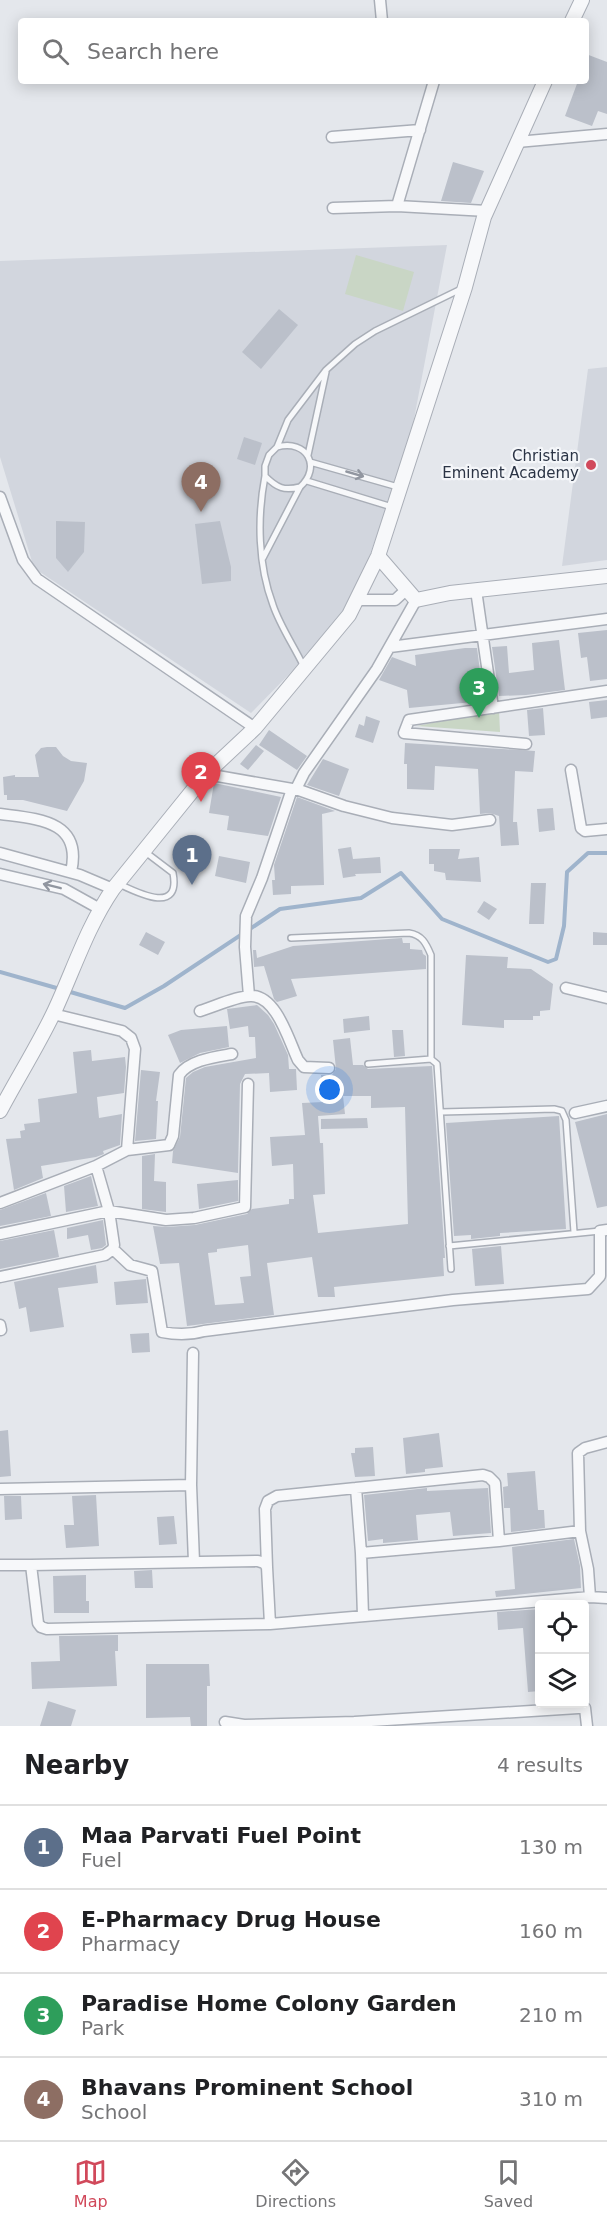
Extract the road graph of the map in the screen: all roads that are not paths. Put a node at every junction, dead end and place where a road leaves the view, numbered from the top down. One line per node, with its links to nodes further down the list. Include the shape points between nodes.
1 (380, 0): 3 (street)
2 (582, 0): 4 (street)
3 (382, 18)
4 (573, 18)
5 (433, 84): 7 (street)
6 (544, 84): 10 (street)
7 (420, 130): 9 (street); 11 (street)
8 (607, 134): 10 (street)
9 (332, 136)
10 (517, 142): 13 (street)
11 (397, 206): 12 (street); 13 (street)
12 (333, 208)
13 (487, 211): 14 (street)
14 (465, 287): 15 (lane, via 375,331); 22 (street)
15 (326, 370): 16 (lane, via 288,420); 17 (lane)
16 (277, 447): 17 (lane, via 288,444); 19 (lane, via 269,455)
17 (308, 455): 18 (lane)
18 (310, 462): 20 (lane); 22 (lane, one-way to 22)
19 (265, 476): 21 (lane, via 288,490); 26 (lane)
20 (307, 481): 21 (lane); 24 (lane)
21 (300, 487): 26 (lane)
22 (400, 487): 24 (street)
23 (0, 496): 38 (street, via 23,560 37,579)
24 (393, 507): 25 (street)
25 (378, 556): 28 (street); 30 (street)
26 (263, 558): 35 (lane, via 273,606)
27 (607, 576): 29 (street)
28 (407, 589): 30 (street, via 395,600); 31 (street)
29 (476, 590): 31 (street); 33 (street)
30 (356, 600): 35 (street, via 349,615)
31 (417, 600): 34 (street)
32 (607, 619): 33 (street)
33 (484, 635): 34 (street); 37 (street)
34 (390, 647): 42 (street)
35 (305, 668): 38 (street)
36 (607, 691): 37 (street)
37 (493, 708): 39 (street, via 409,720 404,733)
38 (255, 728): 41 (street)
39 (526, 744)
40 (571, 770): 45 (street, via 581,828)
41 (206, 774): 42 (street); 46 (street)
42 (294, 789): 44 (street, via 392,818 452,825); 54 (street, via 246,916)
43 (0, 814): 48 (street, via 44,820 61,828 72,849)
44 (490, 820)
45 (607, 828)
46 (144, 851): 50 (street); 50 (lane, via 173,873 171,892 163,898 151,899)
47 (0, 853): 48 (street)
48 (71, 872): 50 (street)
49 (0, 874): 51 (street, one-way to 49, via 64,889)
50 (116, 886): 51 (street)
51 (100, 909): 56 (street)
52 (291, 938): 59 (lane, via 410,933 426,942 430,955)
53 (566, 988): 55 (street)
54 (249, 996): 57 (street); 61 (street, via 259,996 273,1006 304,1067)
55 (607, 998)
56 (54, 1011): 64 (street); 67 (street, via 122,1031 131,1038 135,1049)
57 (200, 1011)
58 (232, 1054): 67 (street, via 206,1059 178,1075 172,1142)
59 (431, 1059): 60 (lane); 65 (lane, via 437,1064)
60 (368, 1064)
61 (328, 1068)
62 (248, 1084): 70 (street, via 245,1207 166,1220)
63 (607, 1106): 66 (street)
64 (0, 1111)
65 (441, 1112): 72 (lane, via 562,1111 566,1120); 74 (lane)
66 (575, 1113)
67 (127, 1150): 68 (street)
68 (96, 1166): 69 (street); 70 (street)
69 (0, 1203)
70 (109, 1211): 73 (street); 75 (street)
71 (604, 1230): 72 (lane); 75 (street, via 600,1276 588,1289 453,1300 193,1334 162,1332 152,1271 130,1265)
72 (574, 1232): 74 (lane)
73 (0, 1234)
74 (449, 1246): 76 (lane)
75 (113, 1249): 77 (street, via 105,1255)
76 (451, 1269)
77 (0, 1277)
78 (193, 1353): 80 (street)
79 (607, 1442): 83 (street, via 578,1454)
80 (191, 1485): 82 (street); 86 (street)
81 (357, 1488): 84 (street, via 489,1477 495,1483); 85 (street); 89 (street, via 277,1496 268,1501)
82 (0, 1489)
83 (580, 1531): 84 (street); 90 (street)
84 (499, 1541): 85 (street)
85 (361, 1554): 92 (street)
86 (194, 1562): 88 (street); 89 (street, via 258,1561)
87 (0, 1565): 88 (street)
88 (31, 1565): 93 (street, via 38,1623 47,1629)
89 (267, 1567): 93 (street)
90 (590, 1597): 91 (street); 92 (street)
91 (607, 1598)
92 (363, 1616): 93 (street)
93 (270, 1624)
94 (225, 1722): 95 (street)
95 (355, 1724): 96 (street, via 585,1708)
96 (587, 1726)

